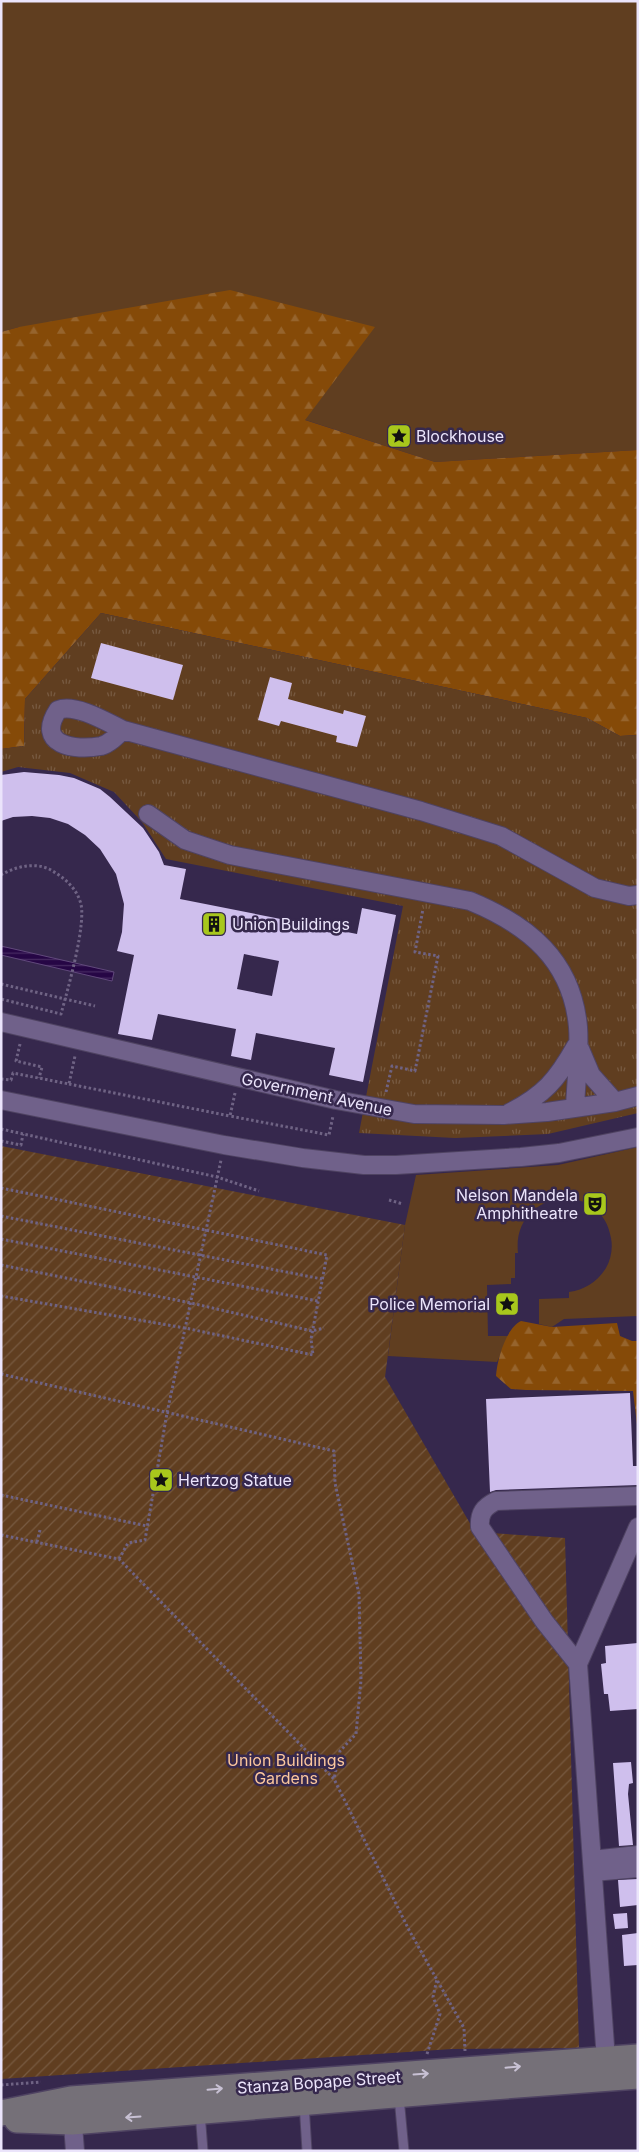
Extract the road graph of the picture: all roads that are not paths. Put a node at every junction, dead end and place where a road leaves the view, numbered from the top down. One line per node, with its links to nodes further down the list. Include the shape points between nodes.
1 (123, 730): 3 (street, via 501,836 595,888)
2 (148, 814): 5 (street, via 186,840 230,855 470,901 501,914 550,954 569,989 578,1027)
3 (638, 896)
4 (1, 1022): 10 (street, Government Avenue, via 383,1110 414,1114)
5 (578, 1044): 8 (street, via 591,1075); 9 (street); 10 (street, via 544,1092)
6 (638, 1096): 8 (street, Government Avenue)
7 (1, 1100): 11 (street, via 224,1145 331,1162 396,1165 522,1157)
8 (615, 1102): 9 (street, Government Avenue)
9 (575, 1108): 10 (street, Government Avenue)
10 (504, 1115)
11 (638, 1137)
12 (638, 1496): 14 (street, via 496,1501 481,1512 480,1527 544,1621)
13 (638, 1527): 14 (street)
14 (578, 1664): 16 (street)
15 (638, 1855): 16 (street)
16 (592, 1866): 17 (street); 19 (street)
17 (638, 1868)
18 (638, 2057): 19 (main road, Stanza Bopape Street)
19 (606, 2060): 20 (main road, via 617,2067); 22 (main road); 25 (main road, Stanza Bopape Street, one-way to 19)
20 (638, 2072)
21 (638, 2076): 22 (main road, Stanza Bopape Street)
22 (551, 2082): 23 (main road, Stanza Bopape Street)
23 (399, 2094): 24 (main road, Stanza Bopape Street); 32 (lane)
24 (304, 2103): 26 (main road, Stanza Bopape Street); 31 (lane)
25 (72, 2111): 26 (main road, Stanza Bopape Street, one-way to 25); 27 (main road, Stanza Bopape Street); 28 (main road, Stanza Bopape Street); 29 (street)
26 (200, 2112): 30 (lane)
27 (1, 2113)
28 (1, 2119)
29 (75, 2151)
30 (203, 2151)
31 (307, 2151)
32 (404, 2151)

